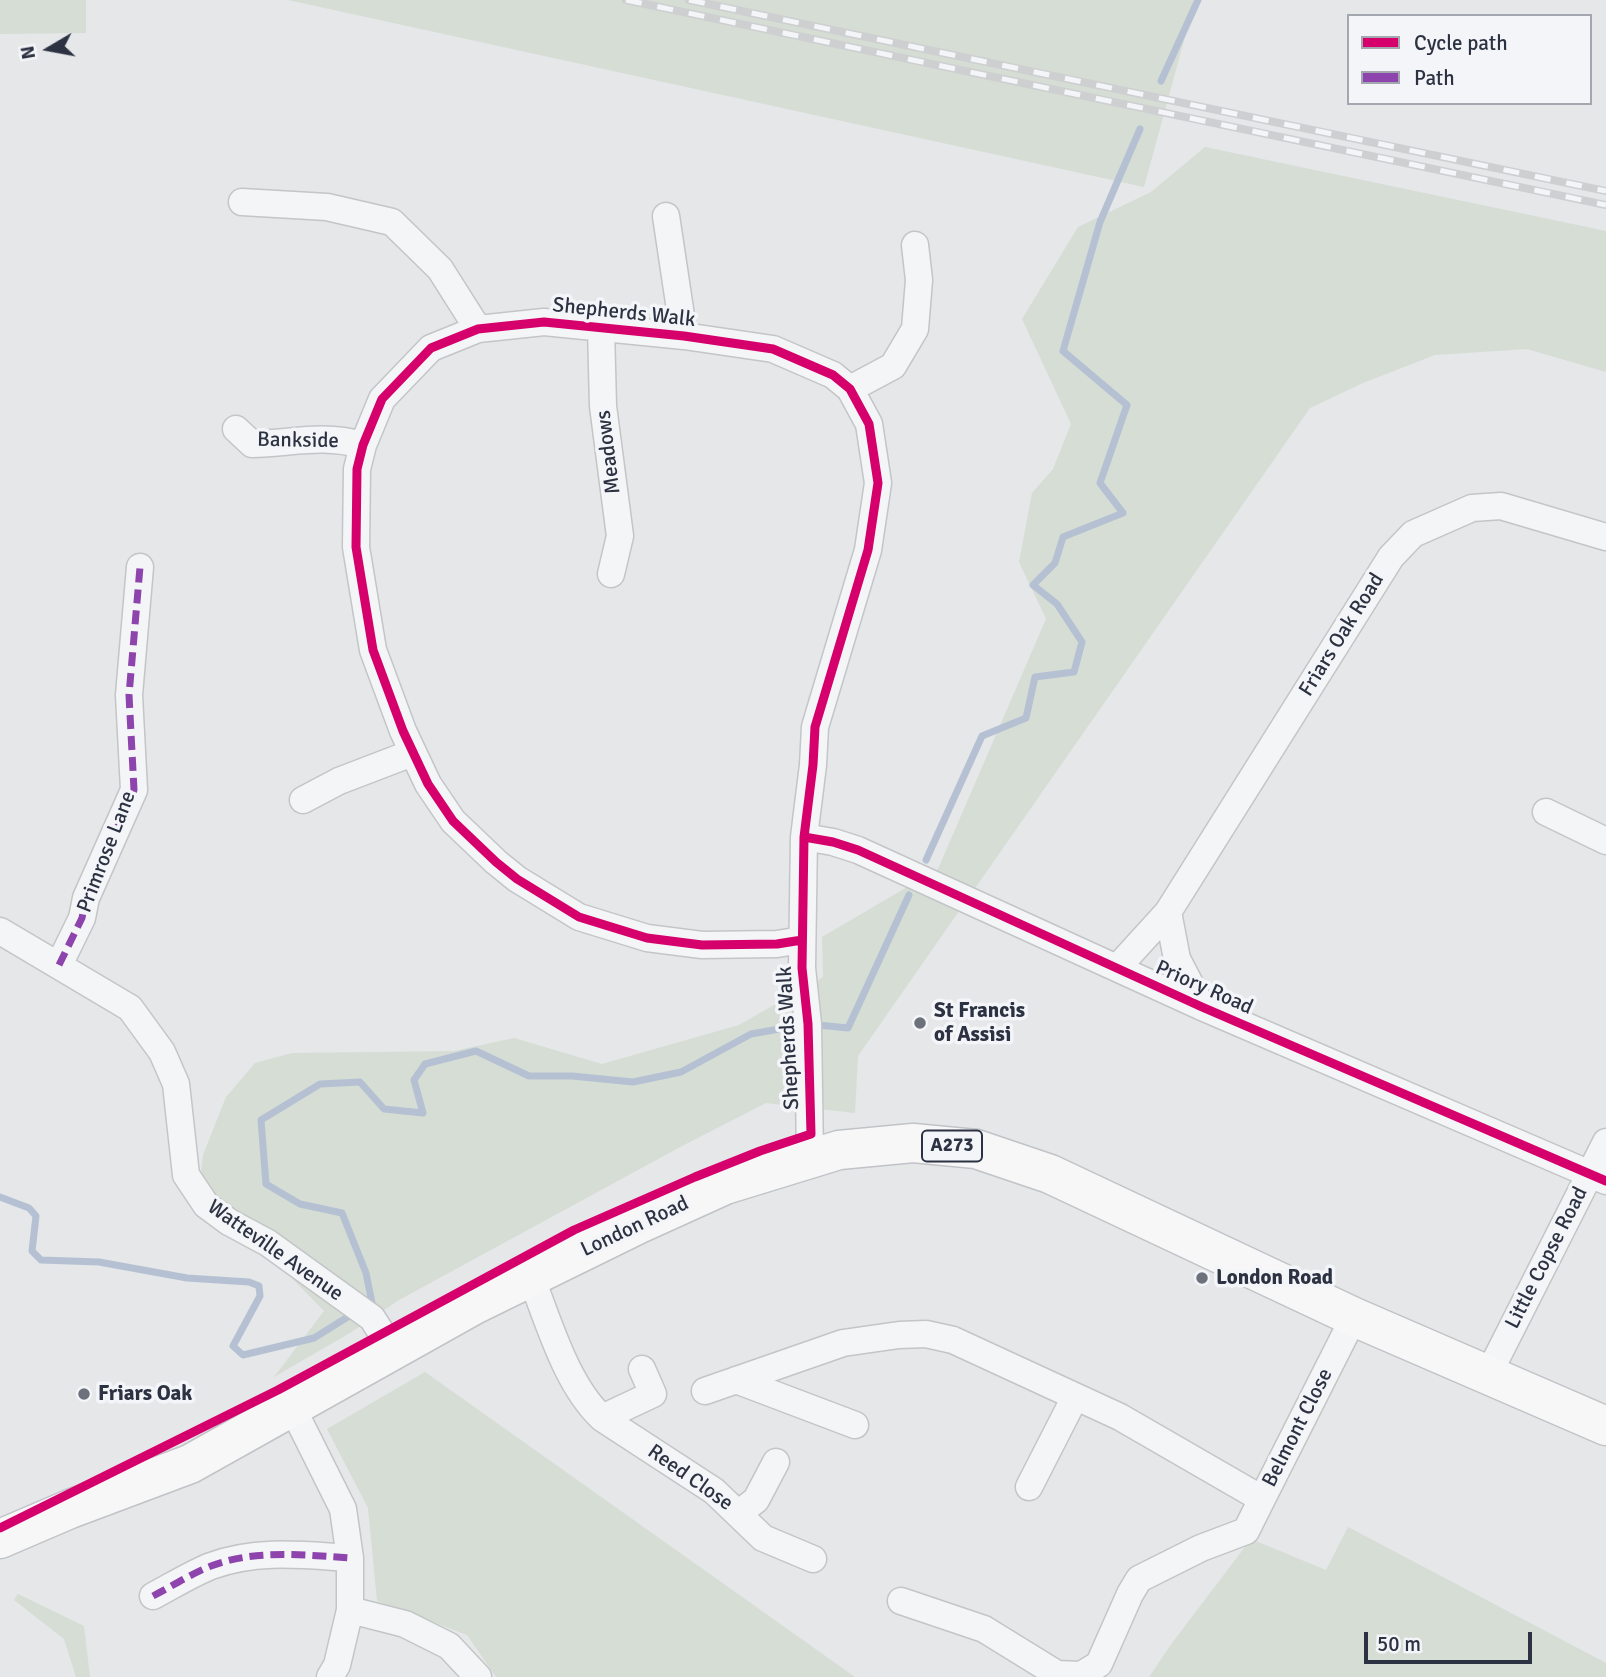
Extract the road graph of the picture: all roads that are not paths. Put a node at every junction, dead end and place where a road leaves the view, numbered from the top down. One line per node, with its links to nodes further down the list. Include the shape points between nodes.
1 (242, 202): 5 (street, via 327,207 392,222 440,269)
2 (666, 216): 6 (street)
3 (915, 245): 7 (street, via 919,280 915,329 894,366)
4 (601, 328): 5 (street, Shepherds Walk, via 544,322); 6 (street, Shepherds Walk); 12 (street, Meadows, via 603,406 620,536)
5 (478, 329): 9 (street, Shepherds Walk, via 431,348 382,399)
6 (684, 336): 7 (street, Shepherds Walk, via 773,349 833,375)
7 (850, 389): 16 (street, Shepherds Walk, via 869,424 878,483 868,550 815,727)
8 (236, 429): 9 (street, Bankside, via 253,444 311,438)
9 (363, 445): 13 (street, Shepherds Walk, via 357,469 356,547 373,650)
10 (1606, 537): 18 (street, Friars Oak Road, via 1501,506 1472,508 1413,534 1391,557)
11 (140, 568): 21 (street, Primrose Lane, via 129,695 134,790)
12 (611, 574)
13 (412, 753): 14 (street); 20 (street, Shepherds Walk, via 453,821 517,880 579,916 647,938 702,945)
14 (303, 800)
15 (1546, 812): 17 (street)
16 (804, 837): 20 (street, Shepherds Walk); 22 (street, Priory Road, via 858,850)
17 (1606, 841)
18 (1168, 912): 22 (street, Friars Oak Road); 23 (street, via 1177,959)
19 (0, 931): 21 (street, Watteville Avenue)
20 (802, 940): 25 (street, Shepherds Walk)
21 (59, 965): 29 (street, Watteville Avenue, via 130,1008 162,1052 176,1084 186,1175 206,1205 372,1318)
22 (1117, 968): 23 (street, Priory Road)
23 (1202, 1006): 26 (street, Priory Road)
24 (1606, 1142): 26 (street, Little Copse Road)
25 (810, 1157): 27 (main road, London Road / A273, via 725,1185); 28 (main road, London Road / A273, via 913,1143 975,1149 1050,1174)
26 (1598, 1177): 31 (street, Little Copse Road)
27 (531, 1277): 29 (main road, London Road / A273); 36 (street, Reed Close, via 569,1371 587,1405)
28 (1354, 1317): 31 (main road, London Road / A273); 41 (street, Belmont Close)
29 (389, 1352): 35 (main road, London Road / A273)
30 (642, 1369): 36 (street, via 653,1394)
31 (1488, 1375): 38 (main road, London Road / A273)
32 (736, 1380): 33 (street, Belmont Close); 34 (street, Belmont Close, via 842,1343 926,1334 953,1340); 37 (street)
33 (705, 1391)
34 (1075, 1397): 40 (street); 41 (street, Belmont Close, via 1120,1417)
35 (292, 1406): 43 (main road, London Road / A273, via 190,1464); 44 (street, via 343,1509)
36 (602, 1418): 42 (street, Reed Close, via 714,1491)
37 (855, 1425)
38 (1606, 1426)
39 (776, 1462): 42 (street, via 756,1500)
40 (1030, 1487)
41 (1262, 1499): 47 (street, via 1246,1531 1139,1579 1099,1664 1081,1675 1057,1674 984,1629)
42 (739, 1513): 45 (street, Reed Close, via 763,1538)
43 (0, 1539)
44 (350, 1558): 46 (street, via 244,1556 211,1566); 48 (street)
45 (813, 1559)
46 (153, 1595)
47 (901, 1601)
48 (349, 1610): 49 (street); 50 (street, via 405,1624 449,1646)
49 (330, 1677)
50 (478, 1677)

